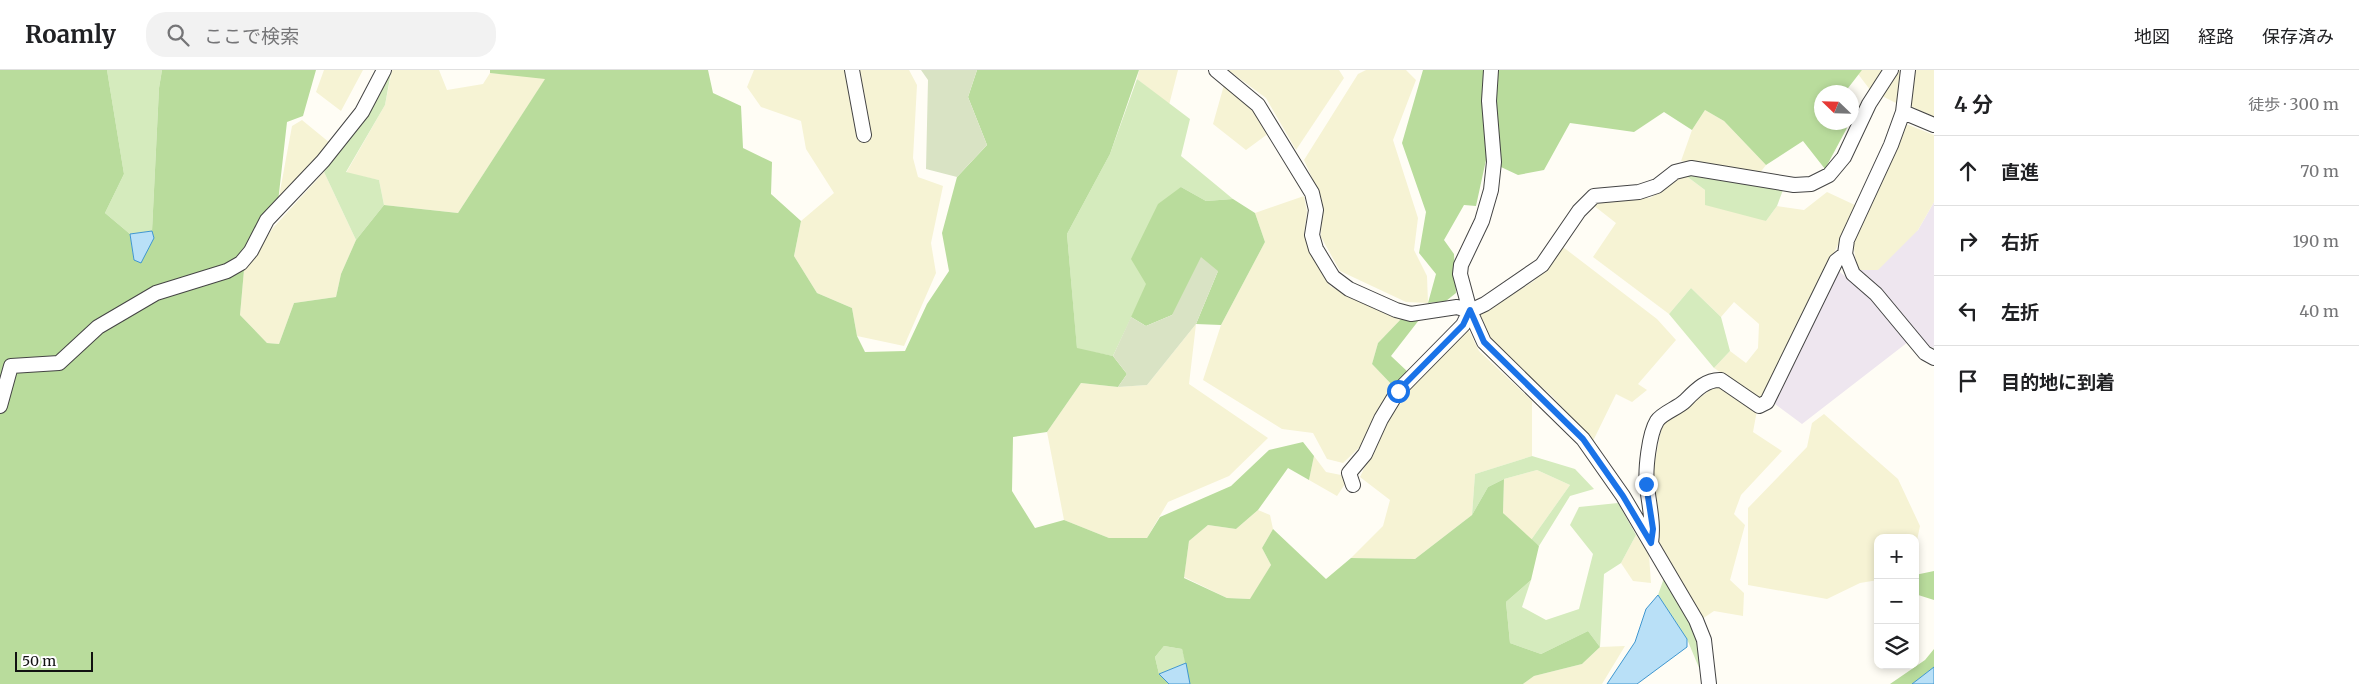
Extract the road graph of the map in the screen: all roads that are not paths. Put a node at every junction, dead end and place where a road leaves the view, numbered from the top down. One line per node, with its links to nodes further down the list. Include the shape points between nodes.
1 (384, 70): 13 (street, via 362,112 323,162 267,220 241,263 228,271 156,293 98,327 58,363 11,366)
2 (852, 70): 9 (street)
3 (1216, 70): 11 (street, via 1258,105 1312,192 1316,210 1312,235 1316,249 1333,277 1349,289 1411,314 1457,307)
4 (1491, 70): 11 (street, via 1492,190 1482,221 1461,264 1460,274)
5 (1891, 70): 11 (street, via 1844,157 1829,175 1810,184 1794,185 1691,168 1675,172 1657,186 1639,192 1594,196 1579,211 1542,265 1499,295)
6 (1908, 70): 7 (street)
7 (1903, 112): 8 (street); 10 (street, via 1847,240)
8 (1934, 126)
9 (864, 135)
10 (1845, 254): 12 (street, via 1853,274 1876,294 1925,353); 15 (street, via 1836,261 1767,402 1759,406 1720,380 1713,380 1658,420 1650,440 1646,484 1653,529)
11 (1470, 310): 14 (street, via 1463,325 1398,391 1365,454 1349,473); 15 (street, via 1484,342 1583,439)
12 (1934, 358)
13 (0, 406)
14 (1353, 485)
15 (1651, 543): 16 (street, via 1696,620 1704,640)
16 (1709, 684)

